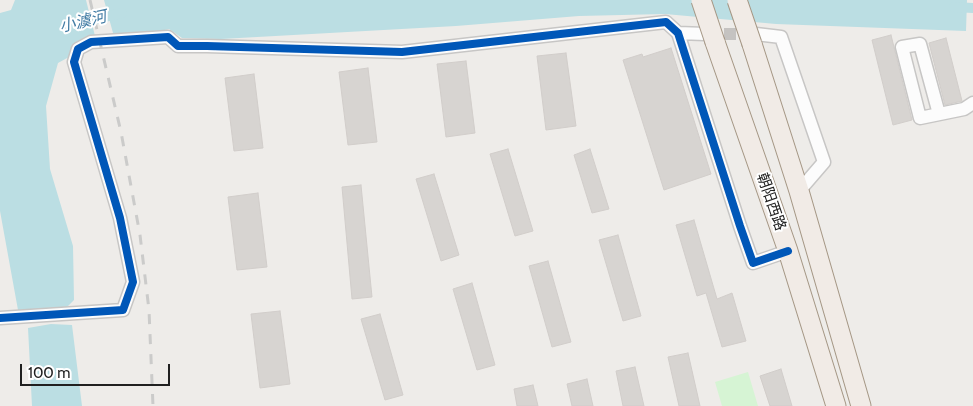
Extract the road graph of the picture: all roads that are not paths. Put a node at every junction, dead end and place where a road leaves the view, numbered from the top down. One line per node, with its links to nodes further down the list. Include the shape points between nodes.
1 (701, 0): 4 (main road, 朝阳西路, bridge)
2 (737, 0): 5 (main road, 朝阳西路, bridge)
3 (678, 32): 4 (street); 9 (street, via 753,263); 10 (street, via 666,22 402,52 178,46 168,37 91,42 78,49 74,62 120,218 133,282 123,310)
4 (710, 38): 9 (main road, 朝阳西路)
5 (754, 39): 8 (main road, 朝阳西路); 8 (street, via 781,37 824,162)
6 (973, 103): 7 (street, via 964,109)
7 (939, 114): 7 (street, via 920,118 902,47 920,44)
8 (799, 191): 12 (main road, 朝阳西路)
9 (788, 251): 11 (main road, 朝阳西路)
10 (0, 318)
11 (836, 406)
12 (861, 406)

